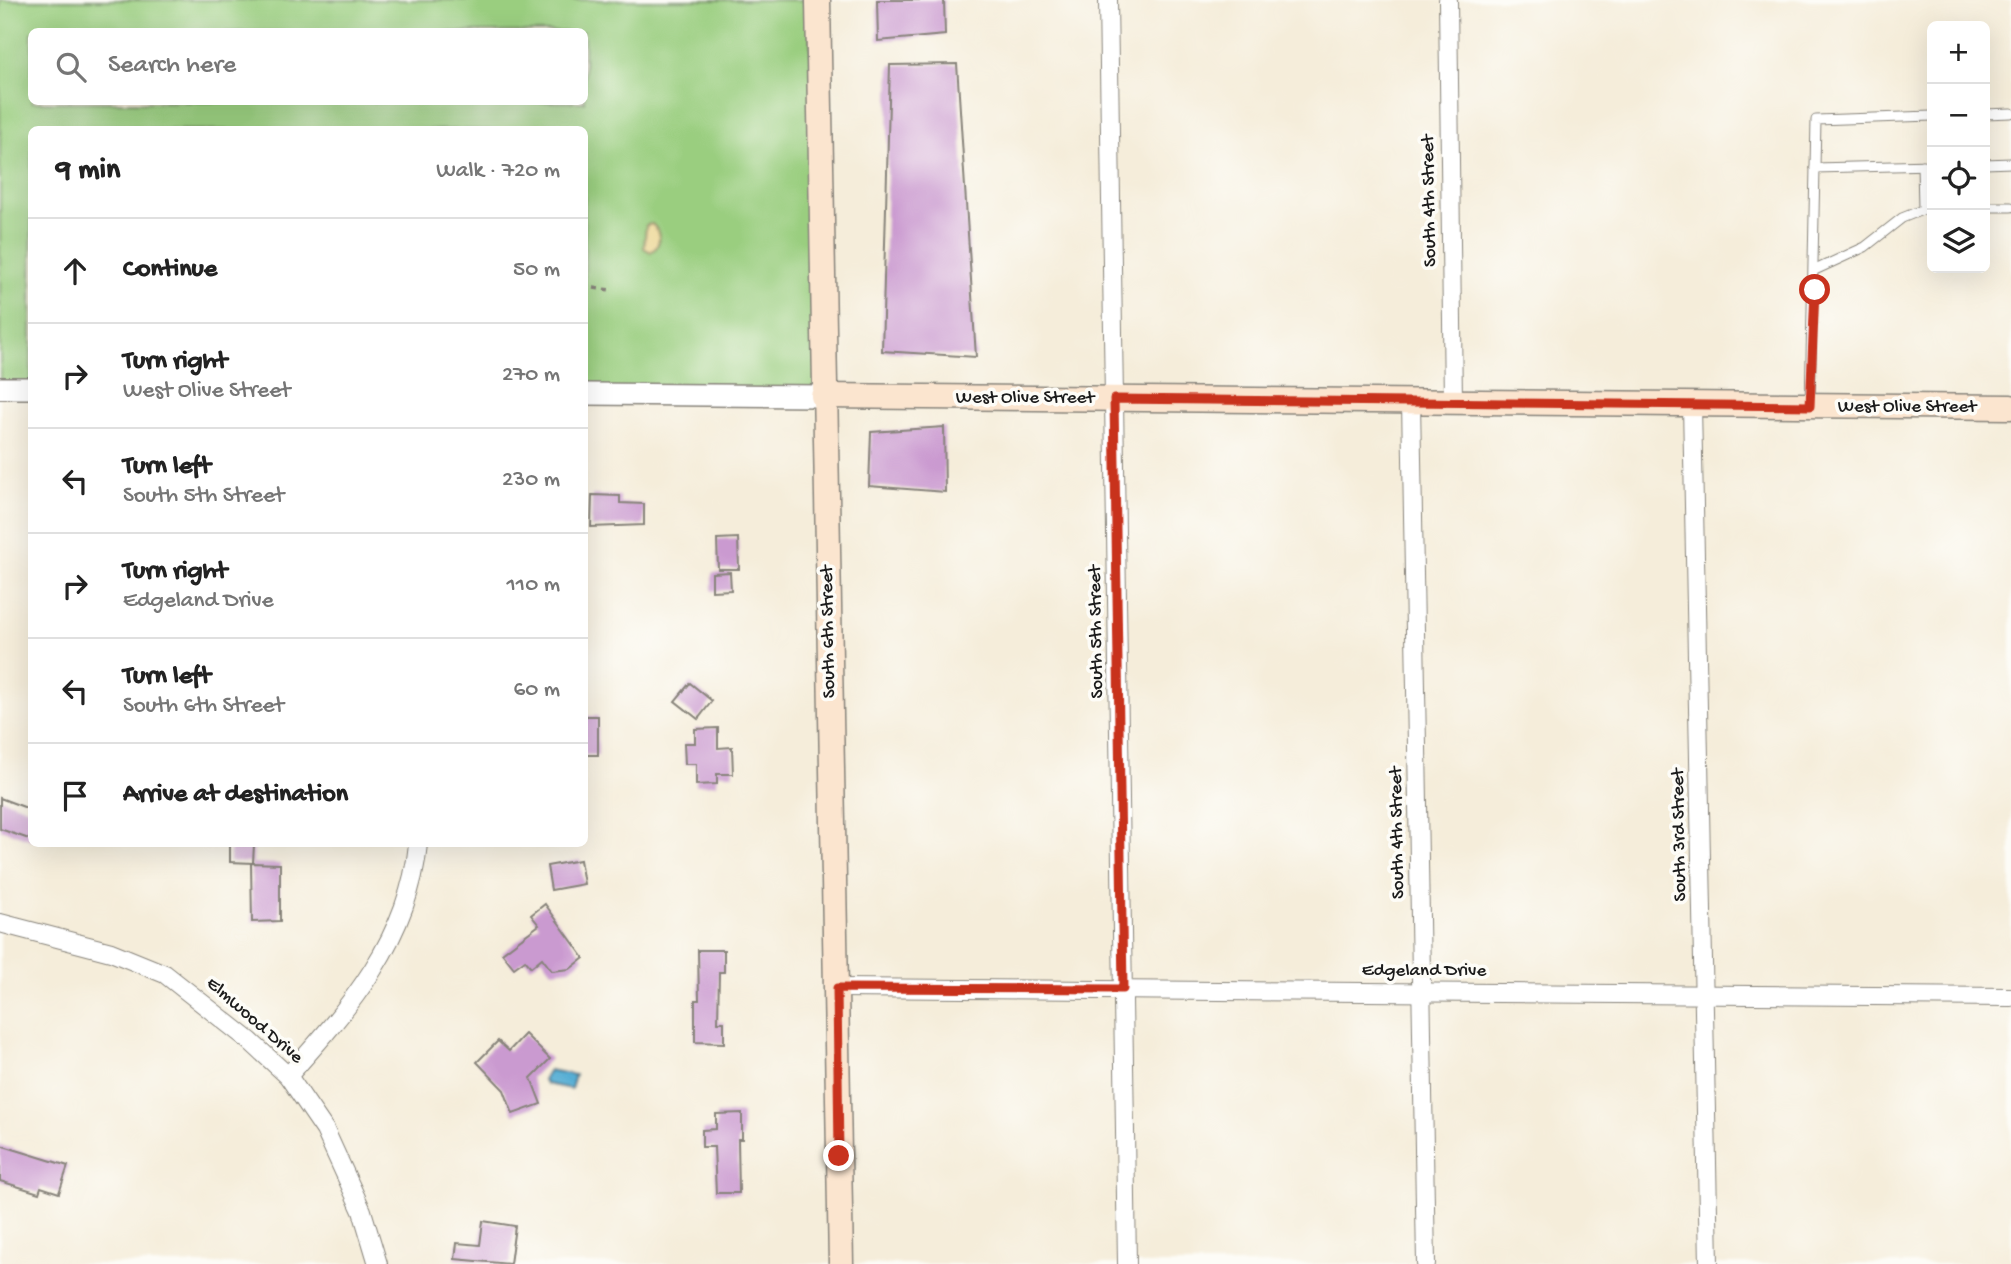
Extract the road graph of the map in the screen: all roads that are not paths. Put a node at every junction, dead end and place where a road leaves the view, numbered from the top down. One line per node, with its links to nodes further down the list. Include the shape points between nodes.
1 (818, 0): 18 (main road, South 6th Street)
2 (1108, 0): 19 (street, South 5th Street)
3 (1448, 0): 21 (street, South 4th Street)
4 (2011, 113): 5 (lane)
5 (1990, 114)
6 (1927, 116): 10 (lane, via 1816,120)
7 (1990, 163): 8 (lane)
8 (2011, 163)
9 (1927, 165): 10 (lane)
10 (1815, 168): 14 (lane)
11 (1927, 207): 14 (lane, via 1902,218 1866,247)
12 (1990, 207): 13 (lane)
13 (2011, 207)
14 (1815, 270): 23 (lane)
15 (0, 388): 16 (street)
16 (28, 388)
17 (588, 394): 18 (street, West Olive Street)
18 (823, 396): 19 (main road, West Olive Street); 27 (main road, South 6th Street)
19 (1114, 399): 20 (main road, West Olive Street); 28 (street, South 5th Street)
20 (1411, 401): 21 (main road, West Olive Street); 29 (street, South 4th Street)
21 (1453, 402): 22 (main road, West Olive Street)
22 (1692, 405): 23 (main road, West Olive Street); 30 (street, South 3rd Street)
23 (1810, 406): 24 (main road, West Olive Street)
24 (2011, 408)
25 (417, 847): 32 (street, via 409,891 376,966 346,1011)
26 (0, 923): 32 (street, Elmwood Drive, via 110,952 165,974 218,1013)
27 (837, 988): 28 (street, Edgeland Drive); 34 (main road, South 6th Street)
28 (1123, 989): 29 (street, Edgeland Drive); 35 (street, South 5th Street)
29 (1422, 992): 30 (street, Edgeland Drive); 36 (street, South 4th Street)
30 (1704, 993): 31 (street, Edgeland Drive); 37 (street, South 3rd Street)
31 (2011, 997)
32 (288, 1076): 33 (street, Elmwood Drive, via 325,1129 345,1170)
33 (378, 1264)
34 (841, 1264)
35 (1127, 1264)
36 (1426, 1264)
37 (1709, 1264)

